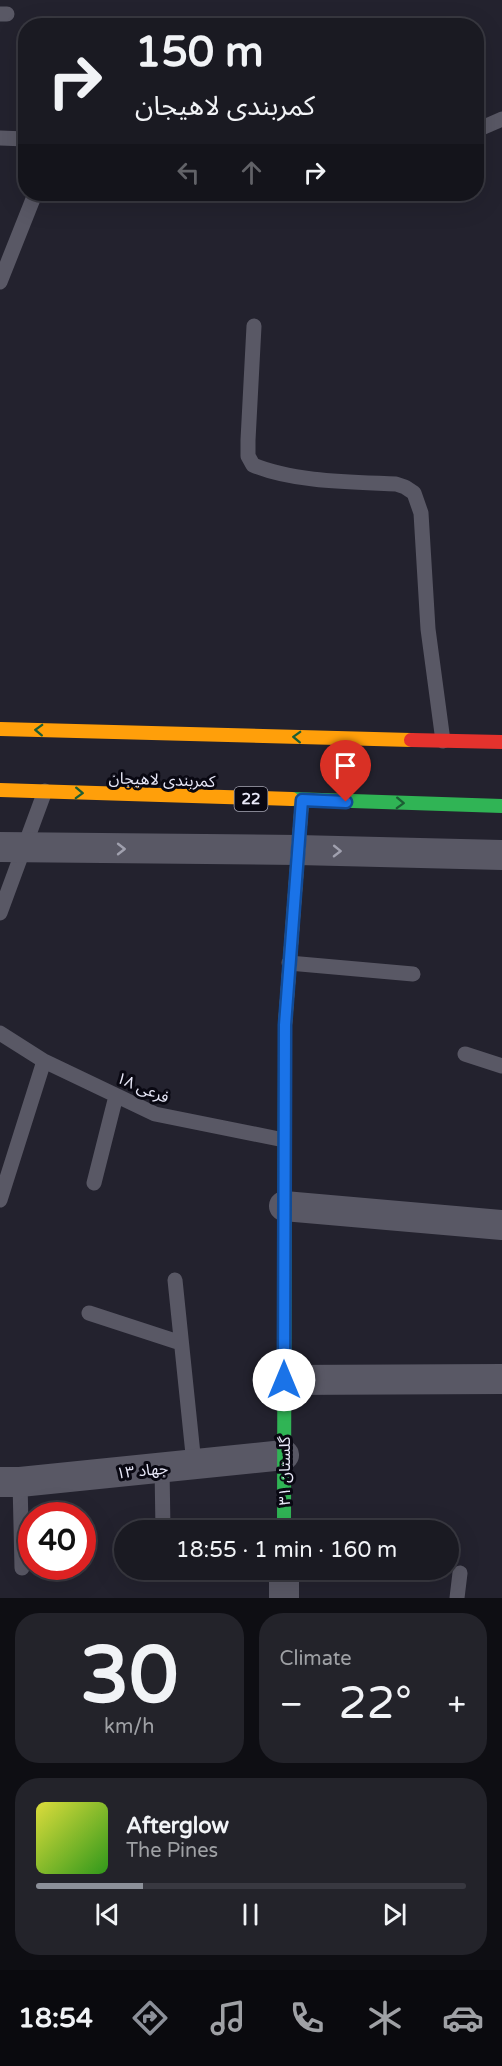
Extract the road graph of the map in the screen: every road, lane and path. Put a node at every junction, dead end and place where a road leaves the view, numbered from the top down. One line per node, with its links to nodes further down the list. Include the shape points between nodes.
1 (502, 119): 2 (lane)
2 (484, 127)
3 (0, 138): 4 (lane)
4 (18, 139)
5 (32, 201): 6 (lane)
6 (0, 282)
7 (254, 326): 9 (lane, via 248,440 248,456 253,465 332,481 396,484 414,493 421,513 428,629)
8 (0, 729): 9 (main road, one-way to 8)
9 (443, 741): 10 (main road)
10 (502, 742)
11 (0, 790): 12 (main road, کمربندی لاهیجان / 22)
12 (45, 791): 13 (main road, کمربندی لاهیجان / 22, one-way to 13); 15 (lane)
13 (302, 800): 14 (main road, کمربندی لاهیجان / 22, one-way to 14); 16 (main road, گلستان ۳۱)
14 (502, 806)
15 (12, 848): 16 (street, one-way to 16); 18 (lane)
16 (298, 850): 17 (street, one-way to 17); 19 (main road, گلستان ۳۱)
17 (502, 855)
18 (0, 913)
19 (289, 963): 20 (lane); 26 (main road, گلستان ۳۱)
20 (413, 974)
21 (0, 1033): 23 (lane, فرعی ۱۸)
22 (465, 1054): 24 (lane)
23 (44, 1061): 25 (lane, فرعی ۱۸); 28 (lane)
24 (502, 1066)
25 (116, 1096): 26 (lane, فرعی ۱۸, via 155,1114); 27 (lane)
26 (284, 1140): 29 (main road, گلستان ۳۱)
27 (94, 1183)
28 (0, 1200)
29 (284, 1206): 30 (street); 35 (main road, گلستان ۳۱)
30 (502, 1225)
31 (175, 1280): 33 (lane)
32 (89, 1313): 33 (lane)
33 (181, 1343): 37 (lane)
34 (502, 1378): 35 (street)
35 (284, 1380): 36 (main road, گلستان ۳۱)
36 (284, 1455): 37 (street, جهاد ۱۳); 41 (main road, گلستان ۳۱)
37 (194, 1464): 38 (street, جهاد ۱۳)
38 (162, 1467): 39 (street, جهاد ۱۳); 40 (lane)
39 (10, 1482): 42 (lane)
40 (163, 1520)
41 (284, 1520)
42 (18, 1539)
43 (284, 1580): 45 (street)
44 (458, 1580): 46 (lane)
45 (284, 1598)
46 (457, 1598)

